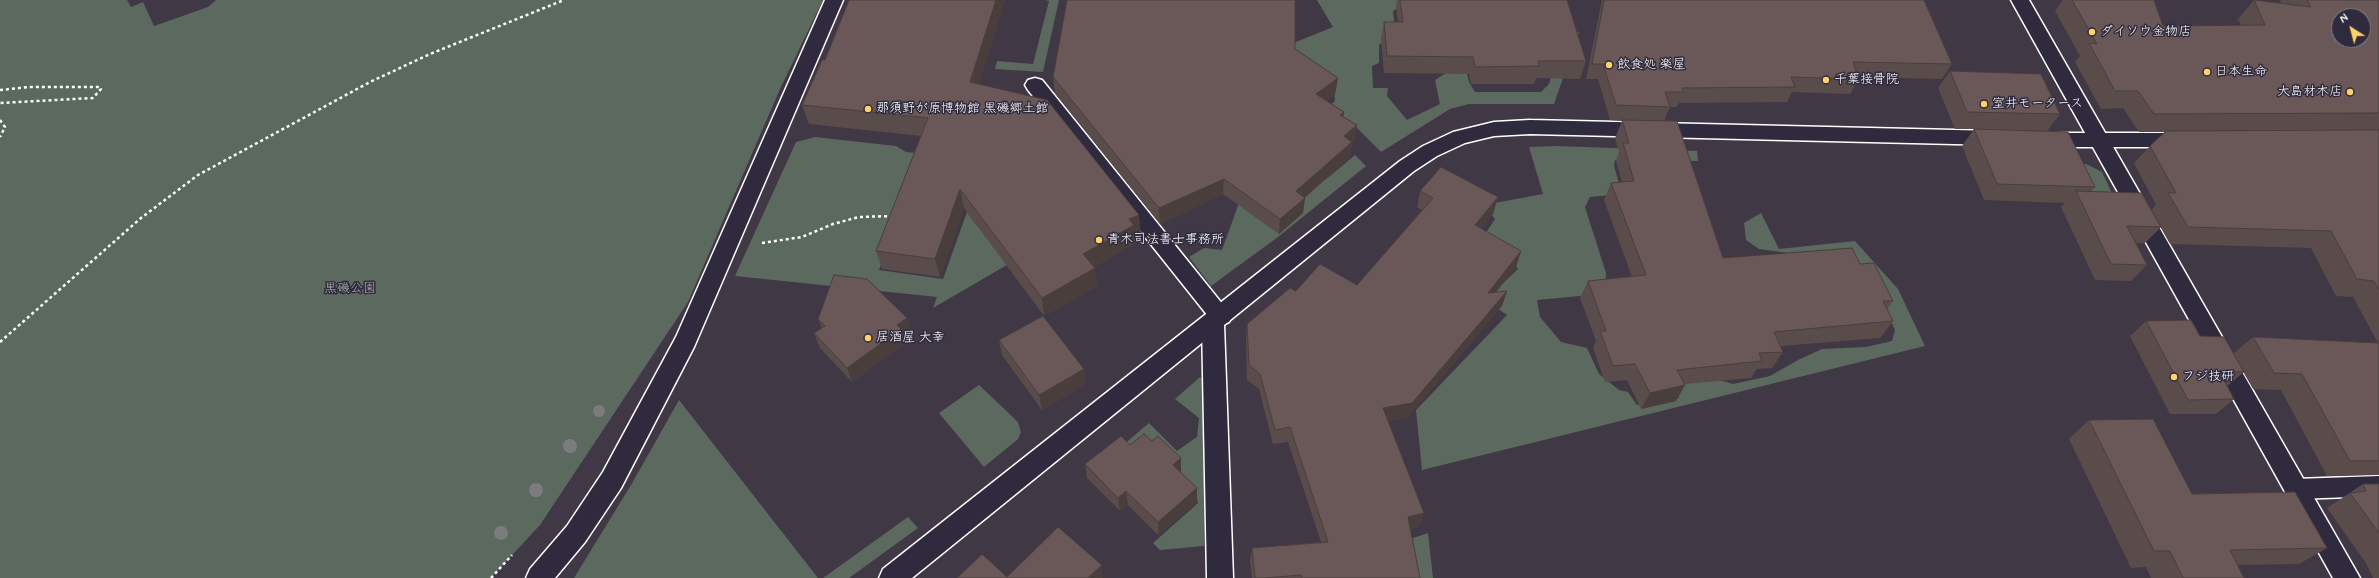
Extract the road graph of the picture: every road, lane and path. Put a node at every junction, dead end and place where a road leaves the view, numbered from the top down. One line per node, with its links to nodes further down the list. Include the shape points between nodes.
1 (564, 0): 14 (path, via 430,54 370,82 198,175 141,218)
2 (834, 0): 12 (street)
3 (2020, 0): 10 (street)
4 (1035, 85): 13 (street)
5 (0, 90): 6 (path, via 37,87 101,89 93,98)
6 (0, 103)
7 (0, 120): 8 (path, via 5,127)
8 (0, 137)
9 (2204, 140): 10 (street)
10 (2101, 141): 13 (street, via 1530,127 1487,131 1460,137 1430,151 1407,166); 16 (street)
11 (895, 216): 12 (path, via 859,217 833,224 802,237 763,243)
12 (729, 241): 19 (street, via 686,340 612,480 576,534)
13 (1217, 319): 20 (street); 21 (street)
14 (0, 342)
15 (2379, 486): 16 (lane)
16 (2296, 489): 22 (street)
17 (518, 549): 18 (path)
18 (491, 578)
19 (539, 578)
20 (892, 578)
21 (1220, 578)
22 (2347, 578)

